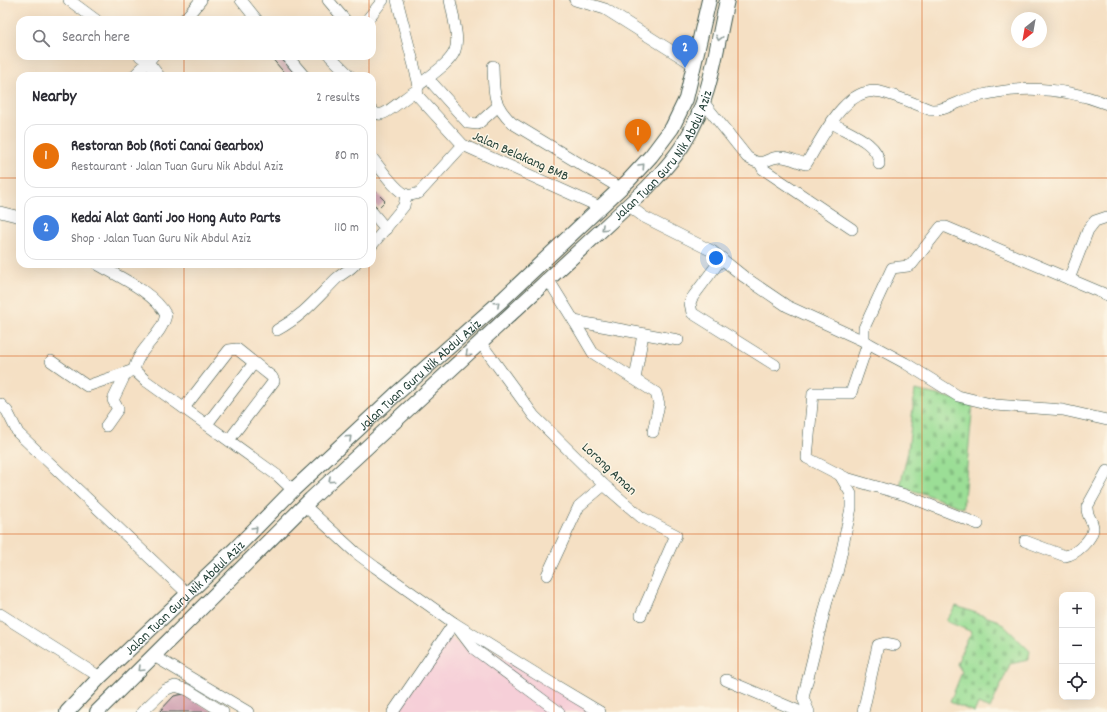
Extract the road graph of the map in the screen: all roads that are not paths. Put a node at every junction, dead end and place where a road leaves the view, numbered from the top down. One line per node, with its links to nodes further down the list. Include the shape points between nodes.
1 (69, 0): 11 (street)
2 (202, 0): 12 (street)
3 (241, 0): 13 (street)
4 (328, 0): 14 (street)
5 (383, 0): 15 (street)
6 (397, 0): 27 (street, Jalan Belakang BMB)
7 (450, 0): 27 (street, via 458,38 456,51 450,61)
8 (575, 0): 20 (street, via 605,9)
9 (709, 0): 20 (main road, Jalan Tuan Guru Nik Abdul Aziz)
10 (727, 0): 28 (main road, Jalan Tuan Guru Nik Abdul Aziz, one-way to 28)
11 (91, 16)
12 (188, 16)
13 (254, 16)
14 (342, 16)
15 (370, 16)
16 (146, 60): 22 (street)
17 (148, 60): 23 (street)
18 (290, 60): 24 (street)
19 (334, 60): 25 (street)
20 (694, 65): 37 (main road, Jalan Tuan Guru Nik Abdul Aziz, one-way to 20, via 651,156 672,128 686,99)
21 (492, 66): 30 (street)
22 (137, 72)
23 (156, 72)
24 (301, 72)
25 (346, 72)
26 (433, 84): 30 (street, via 468,123 478,124)
27 (418, 88): 31 (street, via 386,113); 33 (street, Jalan Belakang BMB, via 418,96)
28 (704, 103): 35 (street, via 747,157); 39 (main road, Jalan Tuan Guru Nik Abdul Aziz, via 684,144 647,188)
29 (1107, 104): 32 (street, via 1044,88 975,96 940,110 931,110 881,92 870,92 850,99)
30 (498, 106): 37 (street, via 512,123)
31 (376, 112)
32 (832, 123): 35 (street, via 806,164 780,156); 36 (street, via 871,146 877,152)
33 (462, 145): 38 (street, via 419,193); 40 (street, Jalan Belakang BMB)
34 (376, 163): 38 (street)
35 (760, 163): 45 (street, via 763,169)
36 (879, 164)
37 (620, 188): 40 (main road, Jalan Tuan Guru Nik Abdul Aziz)
38 (406, 195): 46 (street, via 404,206)
39 (628, 205): 48 (street, via 644,217); 51 (main road, Jalan Tuan Guru Nik Abdul Aziz, one-way to 51)
40 (600, 207): 65 (main road, Jalan Tuan Guru Nik Abdul Aziz, one-way to 40, via 502,300)
41 (0, 212): 42 (street)
42 (16, 216)
43 (376, 217): 46 (street)
44 (1107, 217): 52 (street, via 1094,221 1088,230)
45 (852, 228)
46 (386, 229): 47 (street)
47 (376, 240)
48 (722, 258): 59 (street, via 787,306); 62 (street, via 692,298 692,313)
49 (103, 268): 63 (street, via 152,298 166,315 165,323)
50 (352, 268): 55 (street, via 337,278 309,308)
51 (548, 279): 54 (street); 58 (main road, Jalan Tuan Guru Nik Abdul Aziz)
52 (1069, 279): 53 (street); 59 (street, via 941,227 912,264 892,268 864,328)
53 (1107, 294)
54 (574, 321): 56 (street); 64 (street, via 593,353)
55 (277, 330)
56 (643, 334): 57 (street); 64 (street)
57 (678, 340)
58 (480, 342): 67 (main road, Jalan Tuan Guru Nik Abdul Aziz, one-way to 67); 76 (street, Lorong Aman, via 534,416)
59 (866, 342): 69 (street, via 905,362 958,396 970,400 994,405 1063,410); 75 (street, via 851,394 813,393 807,458)
60 (51, 361): 63 (street, via 87,386)
61 (254, 363): 68 (street, via 237,349 231,349); 70 (street); 73 (street, via 274,381)
62 (775, 365)
63 (130, 372): 68 (street); 71 (street, via 113,400 118,410)
64 (635, 379): 72 (street, via 658,396 659,404)
65 (395, 395): 67 (main road, via 408,398); 77 (main road, Jalan Tuan Guru Nik Abdul Aziz, one-way to 65)
66 (0, 404): 82 (street, via 7,410 18,433)
67 (409, 407): 78 (main road, Jalan Tuan Guru Nik Abdul Aziz, one-way to 78)
68 (184, 408): 70 (street)
69 (1107, 420)
70 (207, 424): 73 (street)
71 (106, 426)
72 (653, 432)
73 (229, 440): 77 (street)
74 (1107, 471): 80 (street, via 1087,507 1093,526 1092,533 1075,552 1065,556)
75 (840, 475): 79 (street, via 905,495); 100 (street, via 851,494 851,508 803,698)
76 (604, 485): 81 (street, via 580,506); 84 (street, Lorong Aman, via 641,517 676,536)
77 (294, 490): 82 (main road, Jalan Tuan Guru Nik Abdul Aziz, one-way to 77)
78 (304, 505): 85 (street, via 355,552); 87 (main road, Jalan Tuan Guru Nik Abdul Aziz)
79 (978, 524)
80 (1025, 542)
81 (548, 575)
82 (188, 594): 88 (main road, Jalan Tuan Guru Nik Abdul Aziz)
83 (0, 614): 88 (street)
84 (641, 615)
85 (454, 623): 96 (street); 97 (street, via 472,648); 98 (street)
86 (895, 645): 101 (street, via 878,645)
87 (154, 656): 90 (main road, Jalan Tuan Guru Nik Abdul Aziz, one-way to 90); 95 (street)
88 (104, 673): 90 (main road); 91 (main road, Jalan Tuan Guru Nik Abdul Aziz)
89 (726, 680): 99 (street)
90 (127, 682): 92 (main road, Jalan Tuan Guru Nik Abdul Aziz)
91 (67, 712)
92 (97, 712)
93 (142, 712): 94 (street, via 165,690 175,686 188,690)
94 (223, 712)
95 (248, 712)
96 (393, 712)
97 (559, 712)
98 (600, 712)
99 (801, 712)
100 (809, 712)
101 (863, 712)

